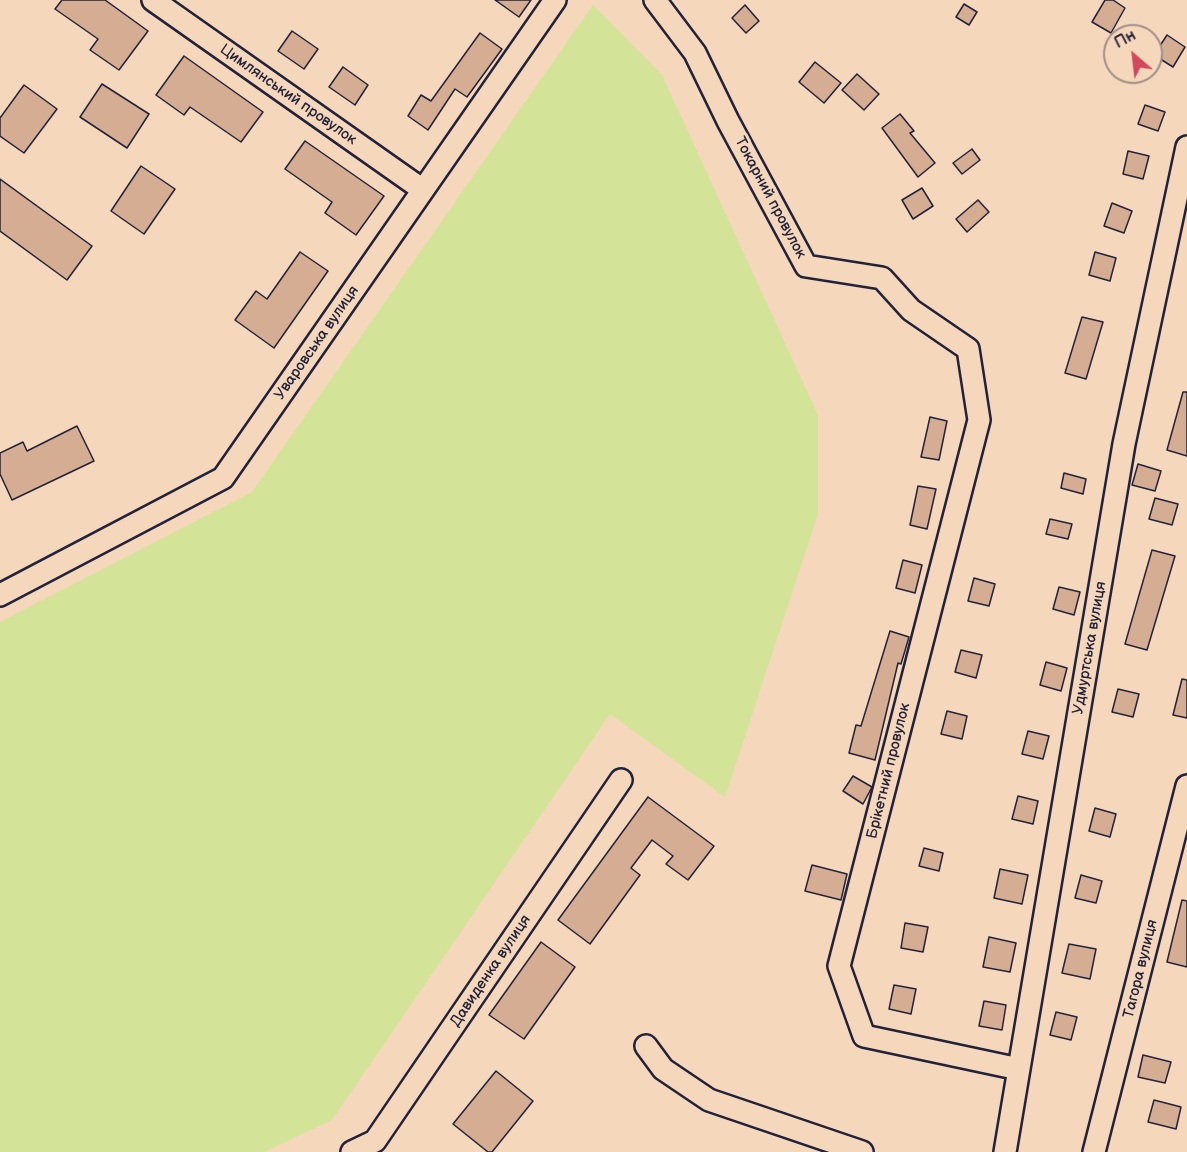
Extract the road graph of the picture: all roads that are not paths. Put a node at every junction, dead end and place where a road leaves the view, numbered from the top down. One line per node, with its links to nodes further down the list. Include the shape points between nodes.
1 (153, 0): 5 (street, Цимлянський провулок)
2 (555, 0): 5 (street, Уваровська вулиця)
3 (655, 0): 6 (street, Токарний провулок, via 695,53 806,266 882,278 911,310)
4 (1187, 147): 11 (street, Удмуртська вулиця, via 1124,444)
5 (423, 190): 7 (street, Уваровська вулиця, via 223,478)
6 (968, 349): 11 (street, Брiкетний провулок, via 979,420 839,966 864,1036)
7 (0, 595)
8 (621, 780): 12 (street, Давиденка вулиця)
9 (1187, 786): 16 (street, Тагора вулиця)
10 (646, 1046): 14 (street, via 663,1069 709,1100)
11 (1019, 1070): 15 (street, Удмуртська вулиця)
12 (378, 1147): 13 (street, Давиденка вулиця)
13 (352, 1152)
14 (862, 1152)
15 (1005, 1152)
16 (1095, 1152)

